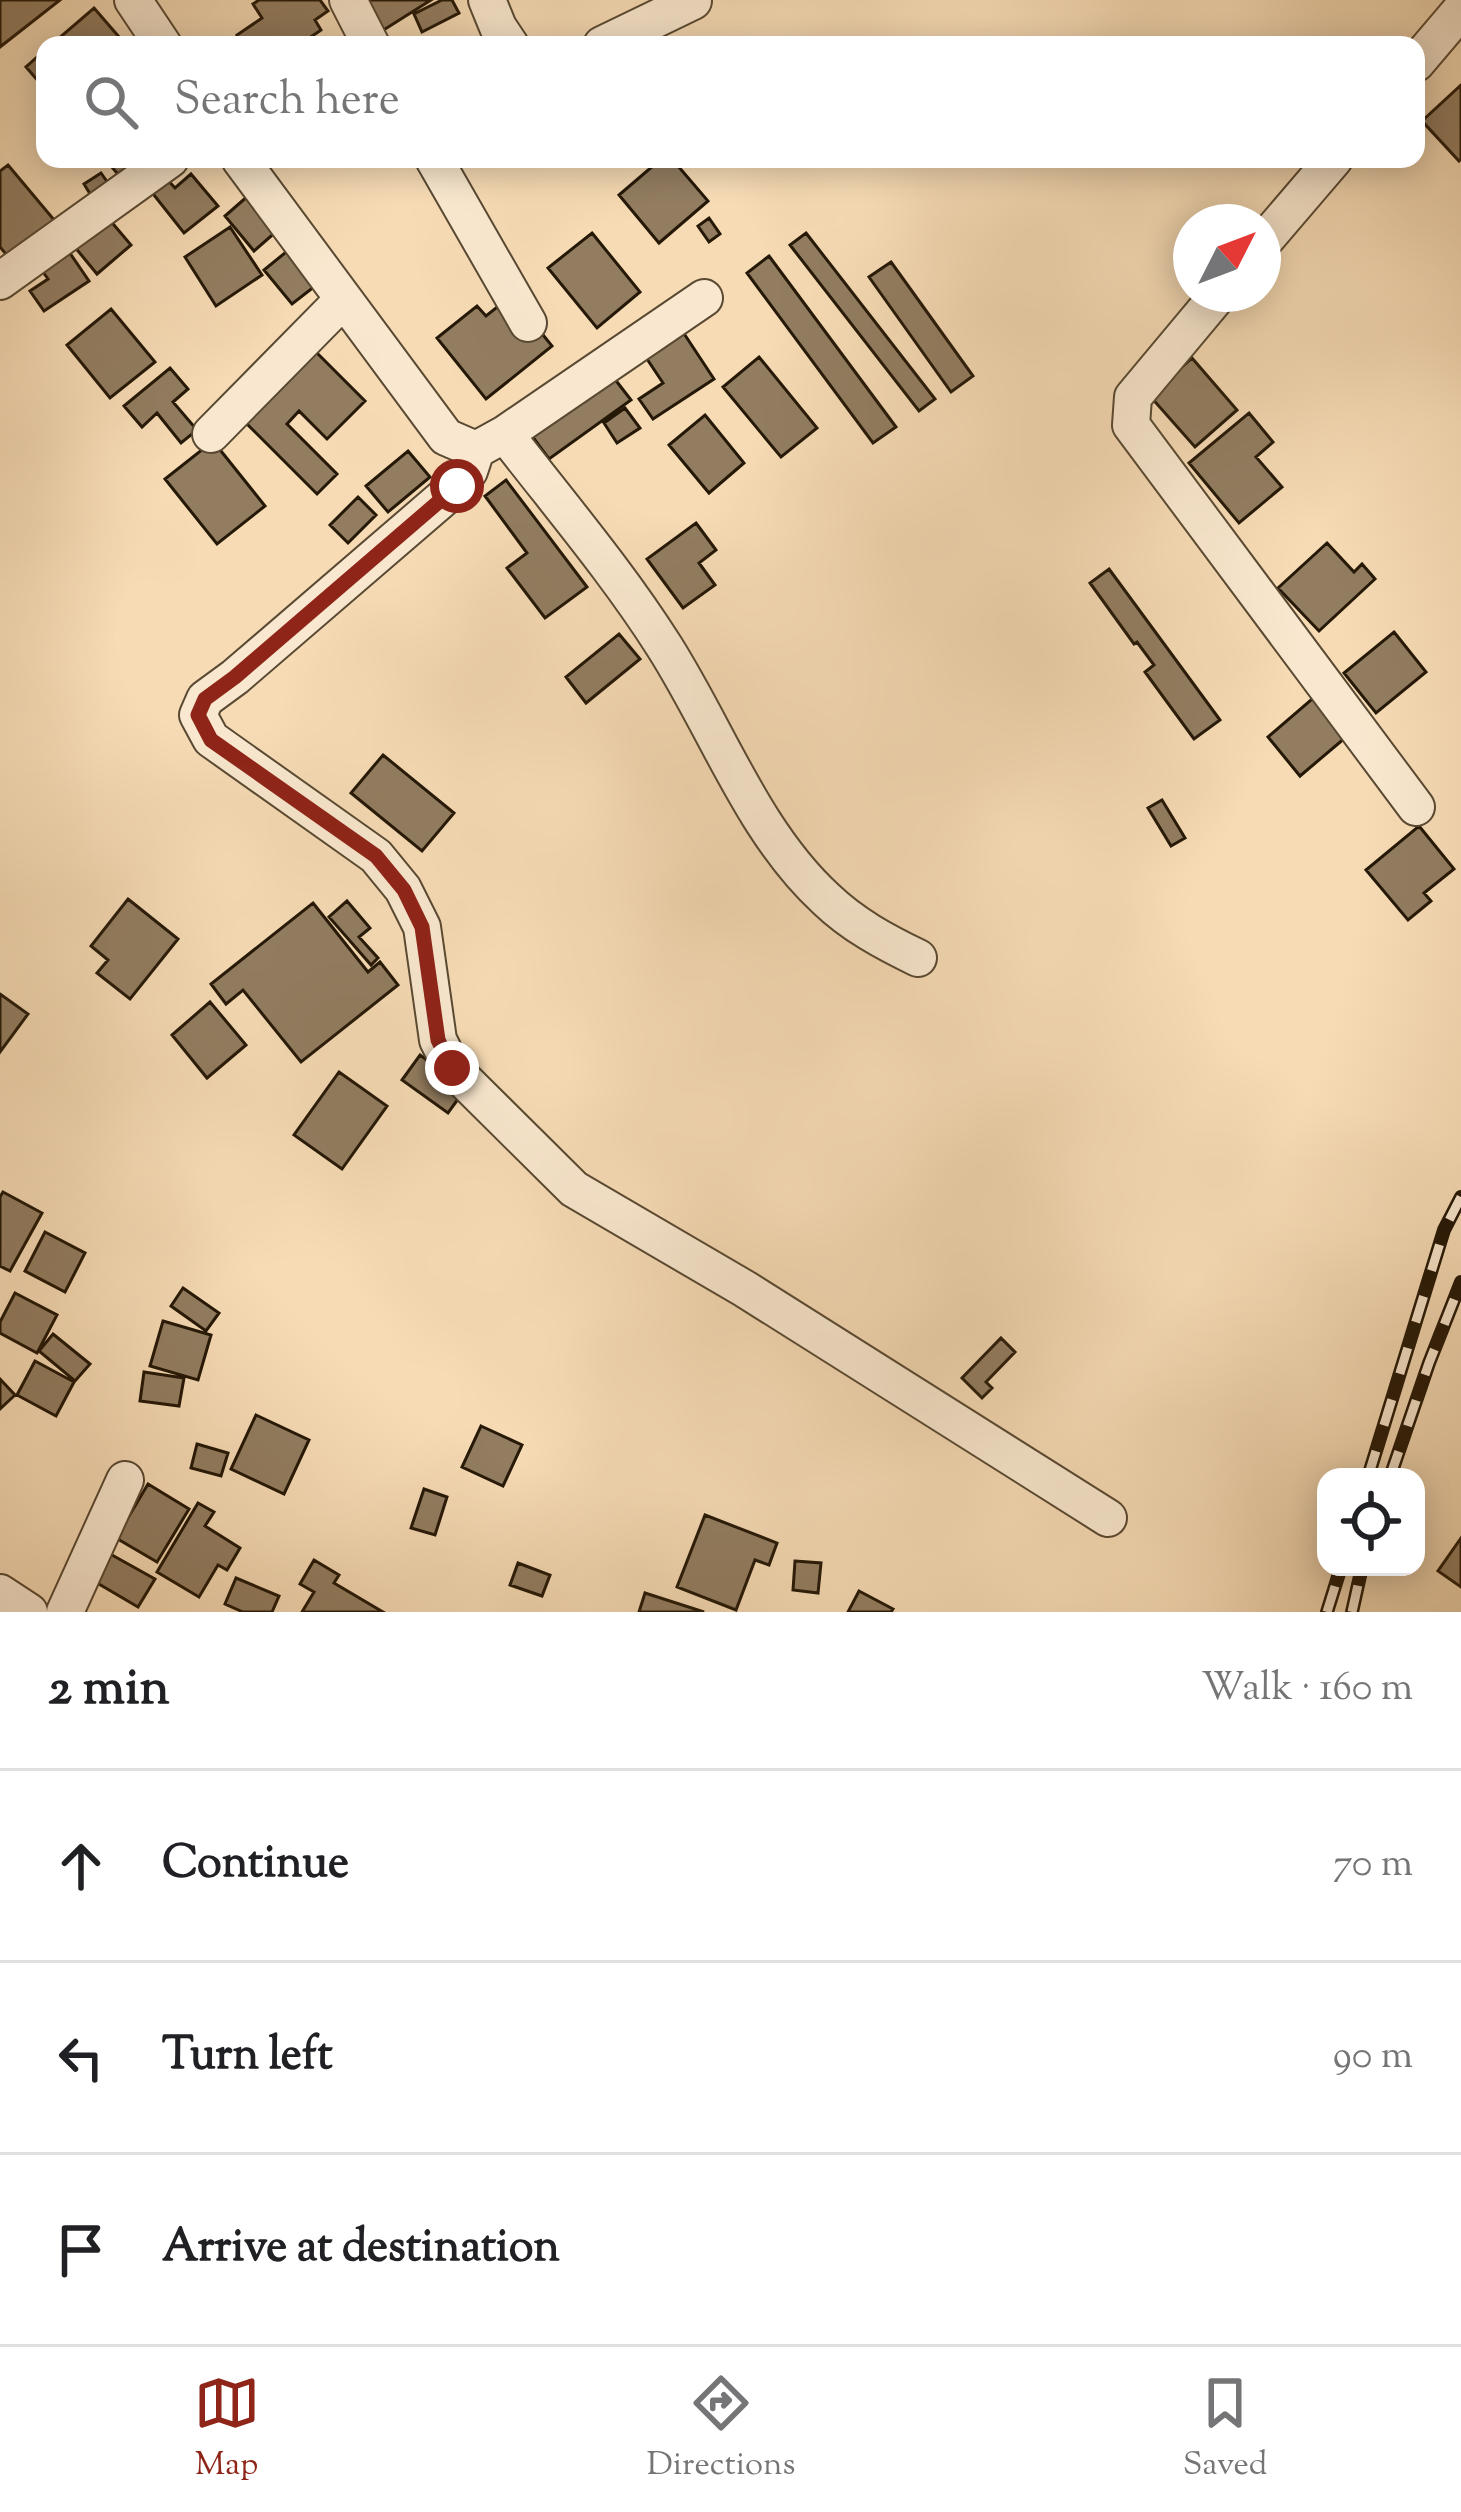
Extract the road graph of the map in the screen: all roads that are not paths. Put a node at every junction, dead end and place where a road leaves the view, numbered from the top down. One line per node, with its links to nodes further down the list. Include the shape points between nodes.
1 (133, 0): 6 (street)
2 (348, 0): 7 (street)
3 (488, 0): 8 (street)
4 (693, 2): 9 (street)
5 (1461, 10): 10 (street)
6 (157, 36)
7 (366, 36)
8 (504, 36)
9 (621, 36)
10 (1425, 52)
11 (157, 168): 16 (street)
12 (247, 168): 18 (street)
13 (439, 168): 20 (street)
14 (1326, 168): 15 (street)
15 (1281, 221)
16 (0, 281)
17 (704, 298): 22 (street)
18 (343, 300): 21 (street); 22 (street, via 446,436)
19 (1204, 312): 23 (street, via 1133,398 1131,425)
20 (528, 323)
21 (211, 434)
22 (490, 442): 24 (street, via 638,606 790,861 855,923); 26 (street, via 457,486 205,699 198,715 211,740 376,856 404,890 422,927 438,1040 452,1068 574,1189)
23 (1415, 807)
24 (918, 958)
25 (125, 1480): 29 (street)
26 (1108, 1518)
27 (0, 1593): 28 (street)
28 (29, 1612)
29 (64, 1612)

